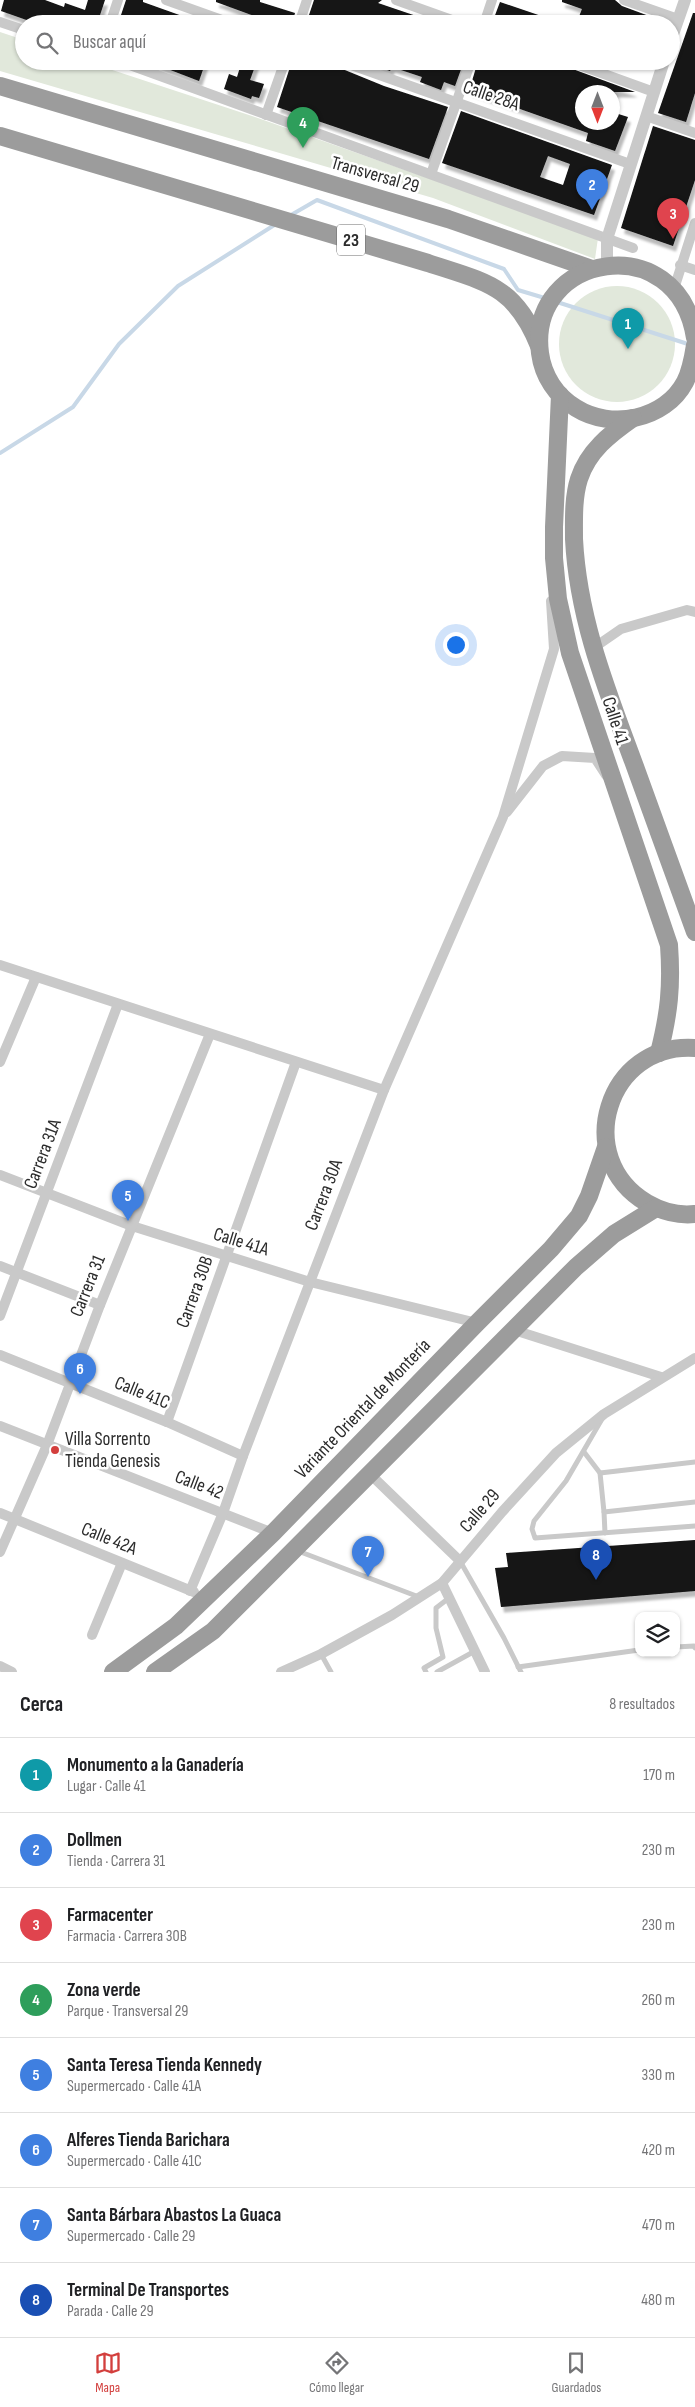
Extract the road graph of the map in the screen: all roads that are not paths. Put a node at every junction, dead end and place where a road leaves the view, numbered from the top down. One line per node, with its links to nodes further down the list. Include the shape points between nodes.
1 (118, 0): 8 (street)
2 (166, 0): 9 (street)
3 (307, 0): 10 (street)
4 (396, 0): 11 (street)
5 (492, 0): 12 (street)
6 (624, 0): 13 (street)
7 (685, 0): 14 (street)
8 (113, 15)
9 (208, 15)
10 (302, 15)
11 (438, 15)
12 (487, 15)
13 (667, 15)
14 (679, 15)
15 (0, 22): 16 (street)
16 (15, 27)
17 (144, 70): 26 (street)
18 (283, 70): 26 (street)
19 (365, 70): 25 (street, Calle 28A)
20 (467, 70): 25 (street)
21 (593, 70): 24 (street)
22 (661, 70): 24 (street)
23 (0, 86): 36 (highway, Transversal 29, via 448,218)
24 (654, 92): 27 (street)
25 (456, 102): 30 (street, Calle 28A); 31 (street)
26 (266, 115): 31 (street)
27 (646, 116): 28 (street); 30 (street)
28 (695, 133)
29 (0, 136): 41 (highway, 23, via 428,262 478,280 503,292 514,303 531,326)
30 (630, 164): 33 (street)
31 (431, 174): 33 (street)
32 (695, 223): 35 (street)
33 (607, 239): 34 (street); 36 (street)
34 (633, 248)
35 (680, 265): 37 (street); 38 (street)
36 (600, 267): 38 (highway, Transversal 29, via 638,268); 41 (highway, 23, via 575,277 561,289 542,320)
37 (695, 270)
38 (674, 288): 39 (highway, via 692,320)
39 (695, 338)
40 (695, 345): 43 (highway, 23, via 693,363 674,395 662,406)
41 (539, 346): 42 (highway, 23, via 545,372)
42 (560, 395): 43 (highway, 23, via 593,416); 44 (highway, Calle 41)
43 (633, 418): 46 (highway, Calle 41, via 610,434 587,461 575,500 576,571)
44 (554, 527): 47 (highway, Calle 41, via 558,599 570,653); 48 (street, via 548,554 554,650)
45 (695, 612): 46 (street, via 687,610 621,630)
46 (592, 649): 49 (highway, Calle 41)
47 (615, 789): 48 (street, via 594,758 562,756 543,766); 55 (highway, Calle 41, via 669,946 670,1000)
48 (503, 817): 58 (street, Carrera 30A)
49 (695, 932)
50 (0, 965): 51 (street)
51 (36, 977): 52 (street); 56 (street)
52 (118, 1004): 53 (street); 61 (street, Carrera 31A)
53 (210, 1034): 57 (street); 64 (street, Carrera 31)
54 (695, 1048): 55 (highway)
55 (659, 1053): 59 (highway, via 641,1062 615,1090 608,1108)
56 (0, 1062)
57 (296, 1062): 58 (street); 65 (street, Carrera 30B)
58 (384, 1090): 68 (street, Carrera 30A)
59 (606, 1147): 62 (highway, via 612,1166 624,1183); 71 (highway, Variante Oriental de Montería, via 579,1216 551,1249)
60 (0, 1175): 61 (street, Calle 41A)
61 (46, 1193): 64 (street, Calle 41A); 67 (street, Carrera 31A)
62 (656, 1208): 63 (highway); 72 (highway, via 614,1234 576,1267)
63 (695, 1214)
64 (132, 1226): 65 (street, Calle 41A); 69 (street, Carrera 31)
65 (226, 1256): 68 (street, Calle 41A); 78 (street, Carrera 30B)
66 (0, 1266): 67 (street)
67 (16, 1272): 69 (street); 70 (street, Carrera 31A)
68 (310, 1282): 71 (street, Calle 41A); 82 (street, Carrera 30A)
69 (100, 1305): 76 (street, Carrera 31)
70 (0, 1316)
71 (477, 1323): 92 (highway, Variante Oriental de Montería)
72 (514, 1330): 75 (street); 85 (highway)
73 (0, 1355): 76 (street, Calle 41C)
74 (695, 1358): 75 (street, Calle 29)
75 (661, 1377): 77 (street, Calle 29)
76 (69, 1383): 78 (street, Calle 41C); 80 (street, Carrera 31)
77 (604, 1414): 81 (lane); 96 (street, Calle 29, via 556,1453)
78 (167, 1422): 82 (street, Calle 41C)
79 (0, 1426): 80 (street, Calle 42)
80 (47, 1445): 89 (street, Calle 42); 90 (street, Carrera 31)
81 (584, 1452): 84 (lane); 93 (lane, via 534,1521 532,1529 535,1538 545,1539)
82 (243, 1456): 89 (street, Carrera 30A)
83 (695, 1462): 84 (lane)
84 (600, 1473): 87 (lane)
85 (371, 1475): 94 (highway); 96 (street)
86 (695, 1502): 87 (lane)
87 (604, 1512): 93 (lane)
88 (0, 1513): 90 (street, Calle 42A)
89 (223, 1514): 92 (street, Calle 42); 99 (street, Carrera 30A)
90 (13, 1519): 95 (street, Carrera 31); 97 (street, Calle 42A)
91 (695, 1526): 93 (lane)
92 (273, 1533): 99 (highway, Variante Oriental de Montería)
93 (606, 1533)
94 (295, 1549): 100 (lane); 112 (highway, via 213,1631)
95 (0, 1552)
96 (460, 1561): 98 (street, Calle 29); 109 (lane)
97 (122, 1563): 99 (street, Calle 42A); 102 (street)
98 (442, 1583): 100 (street, Calle 29); 101 (street)
99 (197, 1594): 111 (highway, Variante Oriental de Montería, via 176,1626)
100 (421, 1598): 107 (street, Calle 29)
101 (449, 1598): 105 (street); 115 (lane, via 436,1608 436,1628 443,1657 424,1668)
102 (92, 1636)
103 (680, 1647): 104 (lane)
104 (695, 1648)
105 (475, 1651): 116 (lane); 117 (street)
106 (635, 1651): 109 (lane)
107 (321, 1654): 113 (street, Calle 29); 114 (lane)
108 (0, 1666): 110 (street)
109 (520, 1669)
110 (12, 1672)
111 (113, 1672)
112 (155, 1672)
113 (281, 1672)
114 (332, 1672)
115 (426, 1672)
116 (437, 1672)
117 (485, 1672)

